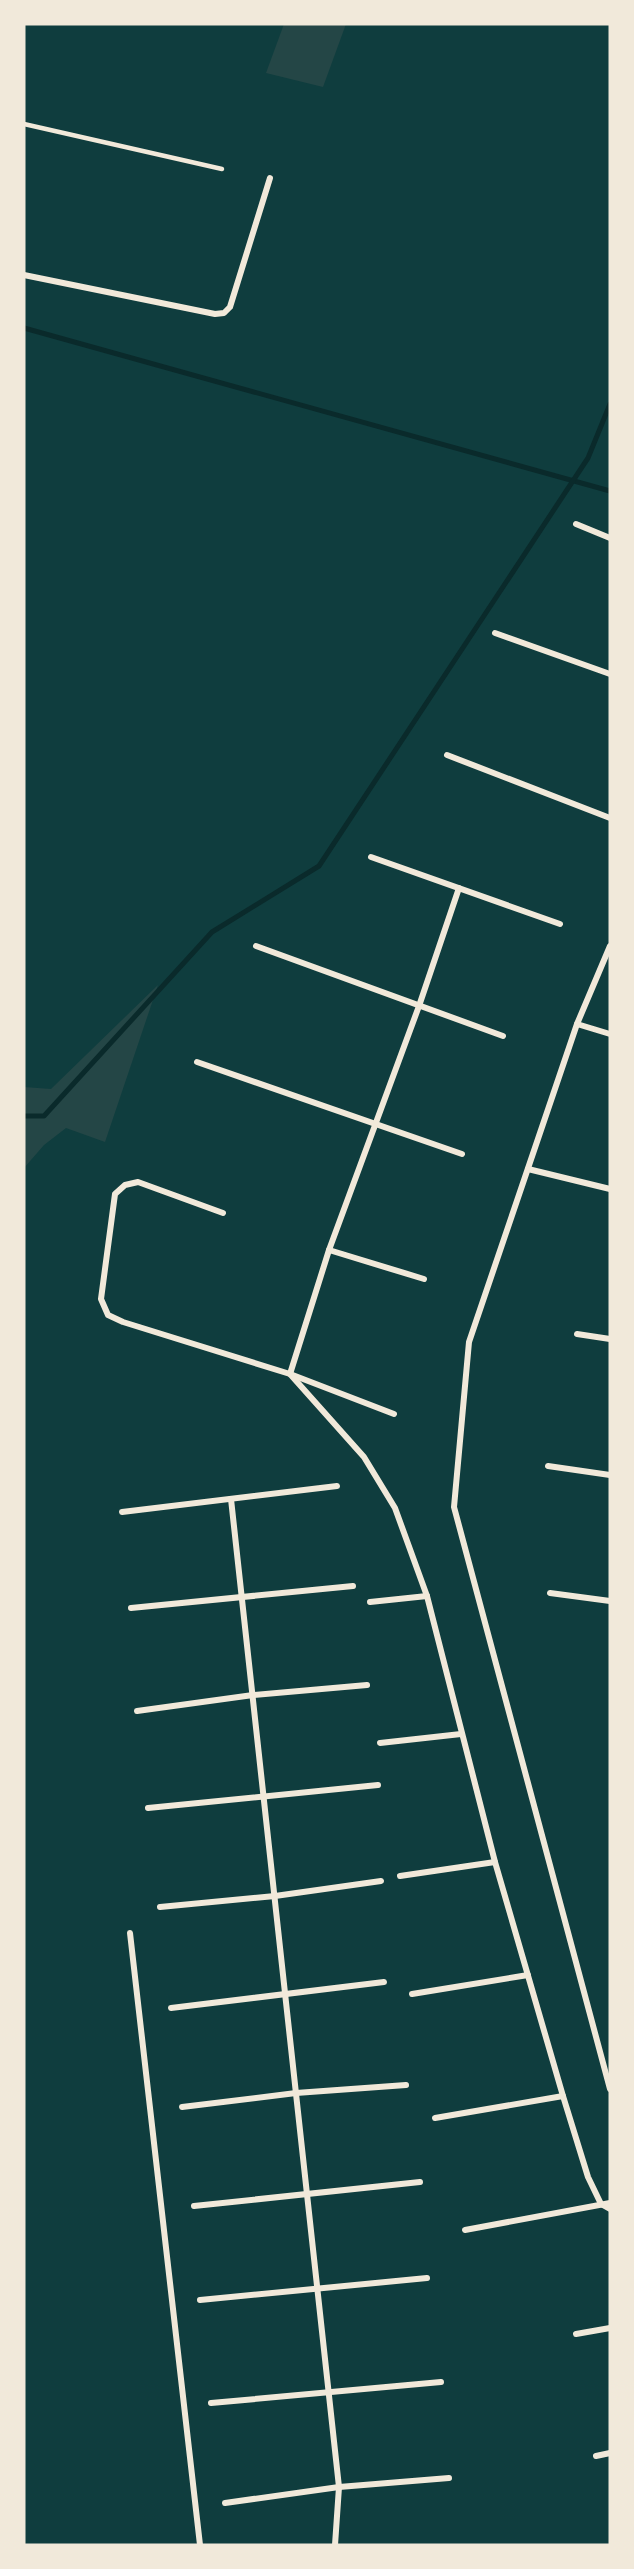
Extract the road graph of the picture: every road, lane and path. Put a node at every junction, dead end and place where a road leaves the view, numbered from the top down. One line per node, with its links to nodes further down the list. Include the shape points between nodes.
1 (24, 124): 2 (lane)
2 (222, 169)
3 (270, 178): 4 (street, via 230,308 224,313)
4 (24, 275)
5 (576, 524): 6 (street)
6 (610, 538)
7 (495, 633): 8 (street)
8 (610, 674)
9 (447, 755): 10 (street)
10 (610, 818)
11 (371, 857): 12 (street)
12 (459, 888): 13 (street); 16 (street)
13 (560, 924)
14 (256, 946): 16 (street)
15 (610, 946): 17 (street)
16 (419, 1006): 19 (street); 21 (street)
17 (577, 1024): 18 (street); 23 (street)
18 (610, 1034)
19 (503, 1036)
20 (197, 1062): 21 (street)
21 (377, 1124): 22 (street); 26 (street)
22 (462, 1154)
23 (528, 1169): 24 (street); 64 (street, via 469,1342 454,1507)
24 (610, 1190)
25 (223, 1213): 30 (street, via 138,1182 125,1185 115,1194 101,1299 108,1315 123,1322)
26 (329, 1250): 27 (street); 30 (street)
27 (424, 1279)
28 (577, 1334): 29 (street)
29 (610, 1339)
30 (290, 1374): 31 (street); 39 (street, via 364,1457 395,1508)
31 (394, 1414)
32 (548, 1466): 33 (street)
33 (610, 1475)
34 (337, 1486): 35 (street)
35 (231, 1499): 36 (street); 40 (street)
36 (122, 1512)
37 (353, 1586): 40 (street)
38 (550, 1593): 41 (street)
39 (427, 1596): 42 (street); 47 (street)
40 (242, 1599): 43 (street); 45 (street)
41 (610, 1601)
42 (370, 1602)
43 (131, 1608)
44 (367, 1685): 45 (street)
45 (253, 1695): 46 (street); 50 (street)
46 (137, 1711)
47 (461, 1734): 48 (street); 52 (street)
48 (380, 1743)
49 (378, 1785): 50 (street)
50 (264, 1796): 51 (street); 55 (street)
51 (148, 1808)
52 (495, 1862): 53 (street); 58 (street)
53 (399, 1876)
54 (381, 1881): 55 (street)
55 (275, 1896): 56 (street); 60 (street)
56 (160, 1907)
57 (130, 1933): 89 (street)
58 (528, 1975): 61 (street); 66 (street)
59 (384, 1982): 60 (street)
60 (286, 1994): 62 (street); 65 (street)
61 (412, 1994)
62 (171, 2008)
63 (406, 2085): 65 (street)
64 (610, 2089)
65 (296, 2093): 67 (street); 70 (street)
66 (563, 2096): 68 (street); 72 (street)
67 (182, 2107)
68 (435, 2118)
69 (420, 2182): 70 (street)
70 (308, 2195): 73 (street); 77 (street)
71 (610, 2203): 72 (street)
72 (601, 2204): 74 (street); 75 (street)
73 (194, 2206)
74 (610, 2209)
75 (465, 2230)
76 (427, 2278): 77 (street)
77 (318, 2289): 78 (street); 82 (street)
78 (200, 2300)
79 (610, 2328): 80 (street)
80 (576, 2334)
81 (441, 2382): 82 (street)
82 (329, 2391): 83 (street); 87 (street)
83 (212, 2403)
84 (610, 2453): 85 (street)
85 (596, 2456)
86 (449, 2478): 87 (street)
87 (339, 2487): 88 (street); 90 (street)
88 (225, 2503)
89 (200, 2545)
90 (335, 2545)

